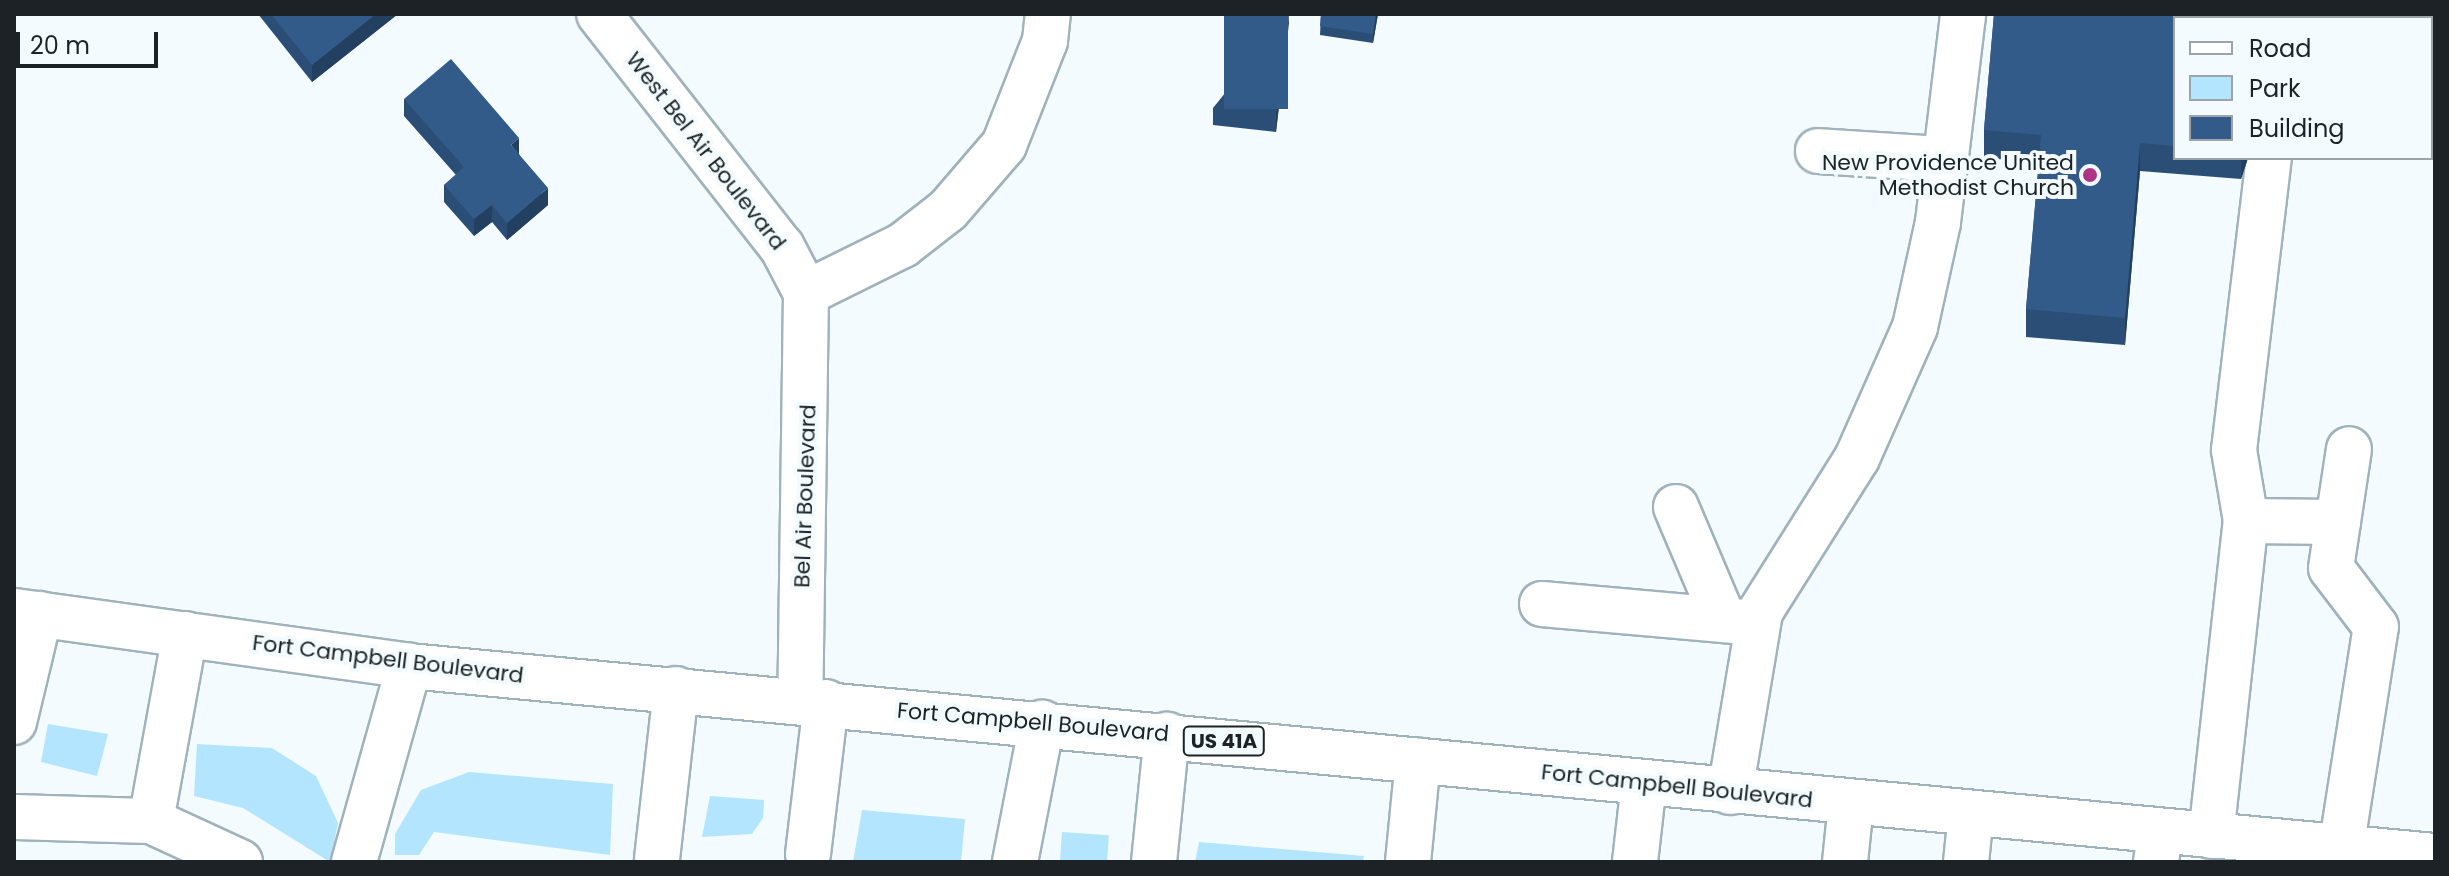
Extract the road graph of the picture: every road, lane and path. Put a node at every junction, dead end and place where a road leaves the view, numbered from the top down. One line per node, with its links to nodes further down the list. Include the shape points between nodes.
1 (599, 14): 7 (main road, West Bel Air Boulevard, via 782,247)
2 (1048, 14): 7 (main road, via 1045,41 1004,145 948,210 903,245)
3 (1963, 14): 5 (main road)
4 (1818, 151): 5 (main road)
5 (1942, 159): 14 (main road, via 1938,222 1895,384)
6 (2269, 160): 10 (main road, via 2234,450)
7 (806, 293): 18 (main road, Bel Air Boulevard)
8 (2349, 449): 11 (main road)
9 (1676, 507): 14 (main road)
10 (2246, 521): 11 (main road); 29 (main road)
11 (2338, 522): 32 (main road, via 2331,568 2376,627)
12 (1542, 604): 14 (main road)
13 (27, 613): 15 (main road, Fort Campbell Boulevard / US 41A); 19 (main road)
14 (1740, 621): 24 (main road)
15 (185, 634): 16 (main road, Fort Campbell Boulevard / US 41A); 28 (main road)
16 (409, 666): 17 (main road, Fort Campbell Boulevard / US 41A); 36 (main road)
17 (676, 689): 18 (main road, Fort Campbell Boulevard / US 41A); 34 (main road)
18 (813, 701): 20 (main road, Fort Campbell Boulevard / US 41A); 31 (main road, Bel Air Boulevard)
19 (14, 722)
20 (1042, 723): 21 (main road, Fort Campbell Boulevard / US 41A); 37 (main road)
21 (1167, 735): 22 (main road, Fort Campbell Boulevard / US 41A); 38 (main road)
22 (1418, 760): 23 (main road, Fort Campbell Boulevard / US 41A); 39 (main road)
23 (1644, 783): 24 (main road, Fort Campbell Boulevard / US 41A); 40 (main road)
24 (1730, 792): 25 (main road, Fort Campbell Boulevard / US 41A)
25 (1851, 804): 26 (main road, Fort Campbell Boulevard / US 41A); 41 (main road)
26 (1971, 814): 30 (main road, Fort Campbell Boulevard / US 41A); 42 (main road)
27 (14, 817): 28 (main road)
28 (151, 821): 35 (main road)
29 (2211, 836): 30 (main road, Fort Campbell Boulevard / US 41A); 32 (main road, Fort Campbell Boulevard / US 41A)
30 (2158, 847)
31 (808, 854)
32 (2340, 855): 33 (main road, Fort Campbell Boulevard / US 41A)
33 (2435, 856)
34 (657, 859)
35 (240, 862)
36 (354, 862)
37 (1015, 862)
38 (1154, 862)
39 (1408, 862)
40 (1635, 862)
41 (1845, 862)
42 (1966, 862)

